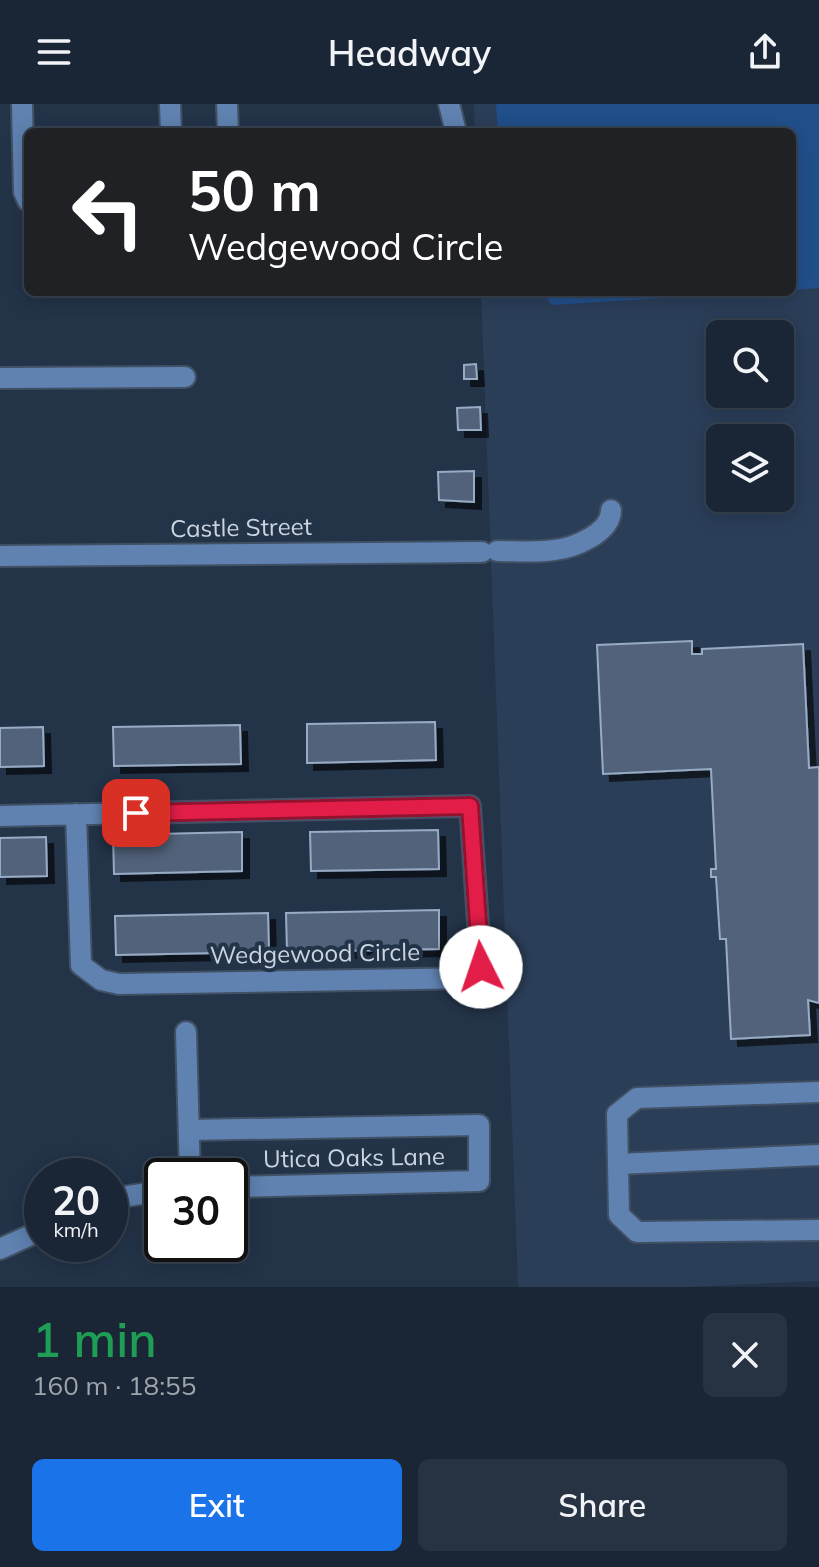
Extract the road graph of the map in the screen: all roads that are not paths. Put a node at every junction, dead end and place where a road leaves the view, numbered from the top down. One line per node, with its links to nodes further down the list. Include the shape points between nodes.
1 (22, 104): 8 (street)
2 (170, 104): 5 (street)
3 (227, 104): 6 (street)
4 (449, 104): 7 (street)
5 (171, 128)
6 (228, 128)
7 (455, 128)
8 (24, 192)
9 (185, 377): 10 (street)
10 (0, 378)
11 (611, 510): 12 (street, Castle Street, via 605,527 553,551)
12 (0, 556)
13 (76, 814): 13 (street, Wedgewood Circle, via 470,806 481,967 475,978 119,984 101,980 81,965); 14 (street, Wedgewood Circle)
14 (0, 816)
15 (186, 1032): 17 (street)
16 (819, 1092): 20 (street, via 637,1098 617,1114)
17 (189, 1130): 19 (street); 21 (street, Utica Oaks Lane, via 479,1125 479,1181)
18 (819, 1155): 20 (street)
19 (190, 1158)
20 (618, 1164): 22 (street, via 619,1215 637,1232)
21 (248, 1187)
22 (819, 1230)
23 (24, 1238): 24 (street)
24 (0, 1249)

